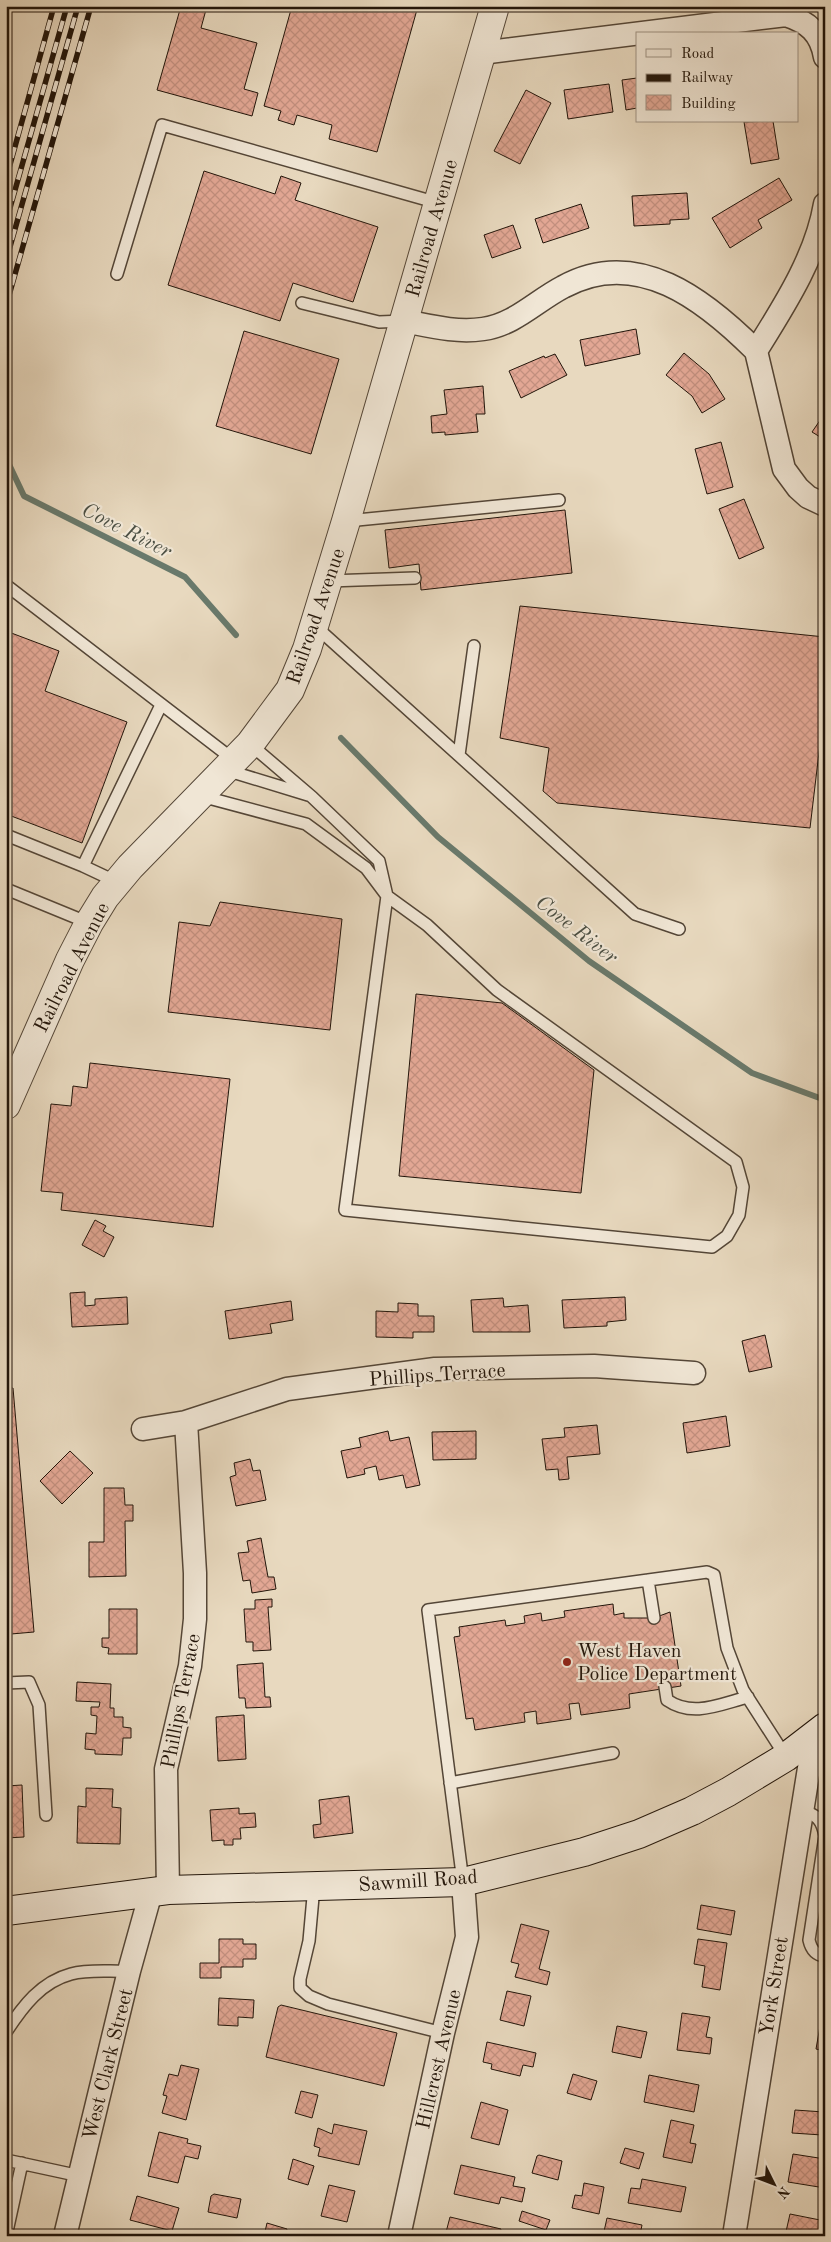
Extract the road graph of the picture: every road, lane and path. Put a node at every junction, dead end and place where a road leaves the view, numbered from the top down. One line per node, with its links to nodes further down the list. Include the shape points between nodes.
1 (495, 6): 4 (street, Railroad Avenue)
2 (650, 32): 5 (street, via 786,15 805,22 816,32)
3 (636, 34): 4 (street)
4 (481, 53): 6 (street, Railroad Avenue)
5 (825, 57)
6 (438, 203): 8 (lane, via 162,125); 10 (street, Railroad Avenue)
7 (825, 204): 11 (street, via 813,244 790,294)
8 (117, 274)
9 (302, 303): 10 (lane, via 379,322)
10 (404, 321): 11 (street, via 456,330 484,329 503,324 571,282 624,272 653,278 685,292 712,310); 14 (street, Railroad Avenue)
11 (756, 351): 13 (street, via 784,469 808,497)
12 (559, 500): 14 (lane)
13 (825, 505)
14 (346, 521): 16 (street, Railroad Avenue)
15 (415, 578): 16 (lane)
16 (328, 580): 18 (street, Railroad Avenue)
17 (6, 585): 20 (lane)
18 (314, 624): 21 (lane); 22 (street, Railroad Avenue, via 290,690)
19 (474, 646): 21 (lane)
20 (161, 705): 22 (lane); 26 (lane)
21 (459, 755): 31 (lane, via 635,914)
22 (237, 759): 23 (street, Railroad Avenue); 24 (lane); 24 (lane)
23 (201, 796): 27 (street, Railroad Avenue); 29 (lane, via 306,824 366,868)
24 (312, 797): 29 (lane, via 379,861)
25 (6, 835): 26 (lane)
26 (83, 866): 27 (lane)
27 (117, 882): 30 (street, Railroad Avenue)
28 (6, 889): 30 (lane)
29 (387, 896): 29 (lane, via 427,925 497,990 736,1162 743,1186 739,1215 728,1236 712,1247 345,1210)
30 (89, 923): 32 (street, Railroad Avenue)
31 (679, 928)
32 (6, 1105)
33 (694, 1373): 34 (street, Phillips Terrace, via 594,1366 435,1369 287,1389)
34 (186, 1422): 35 (street, Phillips Terrace); 50 (street, Phillips Terrace, via 195,1619 190,1666 166,1769)
35 (143, 1430)
36 (648, 1580): 37 (lane); 40 (lane, via 707,1572 714,1575 727,1648); 44 (lane, via 428,1610)
37 (654, 1618)
38 (6, 1684): 46 (lane, via 29,1682 39,1705)
39 (665, 1688): 40 (lane, via 667,1700 686,1710)
40 (748, 1697): 43 (lane)
41 (819, 1732): 43 (street, Sawmill Road); 45 (street, York Street)
42 (613, 1753): 44 (lane)
43 (786, 1757): 48 (street, Sawmill Road, via 692,1811 639,1834 584,1852)
44 (450, 1782): 48 (lane)
45 (801, 1811): 47 (lane, via 813,1813); 62 (street, York Street)
46 (46, 1816)
47 (824, 1829): 52 (lane, via 809,1940 811,1949)
48 (463, 1882): 49 (street, Sawmill Road); 55 (street, Hillcrest Avenue, via 467,1938)
49 (314, 1886): 50 (street, Sawmill Road); 55 (lane, via 309,1941 300,1988 328,2004)
50 (160, 1892): 51 (street, Sawmill Road); 53 (street, West Clark Street)
51 (6, 1911)
52 (825, 1956)
53 (129, 1971): 54 (lane, via 72,1973 49,1982 22,2007); 58 (street, West Clark Street)
54 (6, 2032)
55 (443, 2033): 61 (street, Hillcrest Avenue)
56 (6, 2160): 57 (lane)
57 (22, 2164): 58 (lane); 59 (lane)
58 (80, 2176): 60 (street, West Clark Street)
59 (6, 2236)
60 (66, 2236)
61 (398, 2236)
62 (734, 2236)

